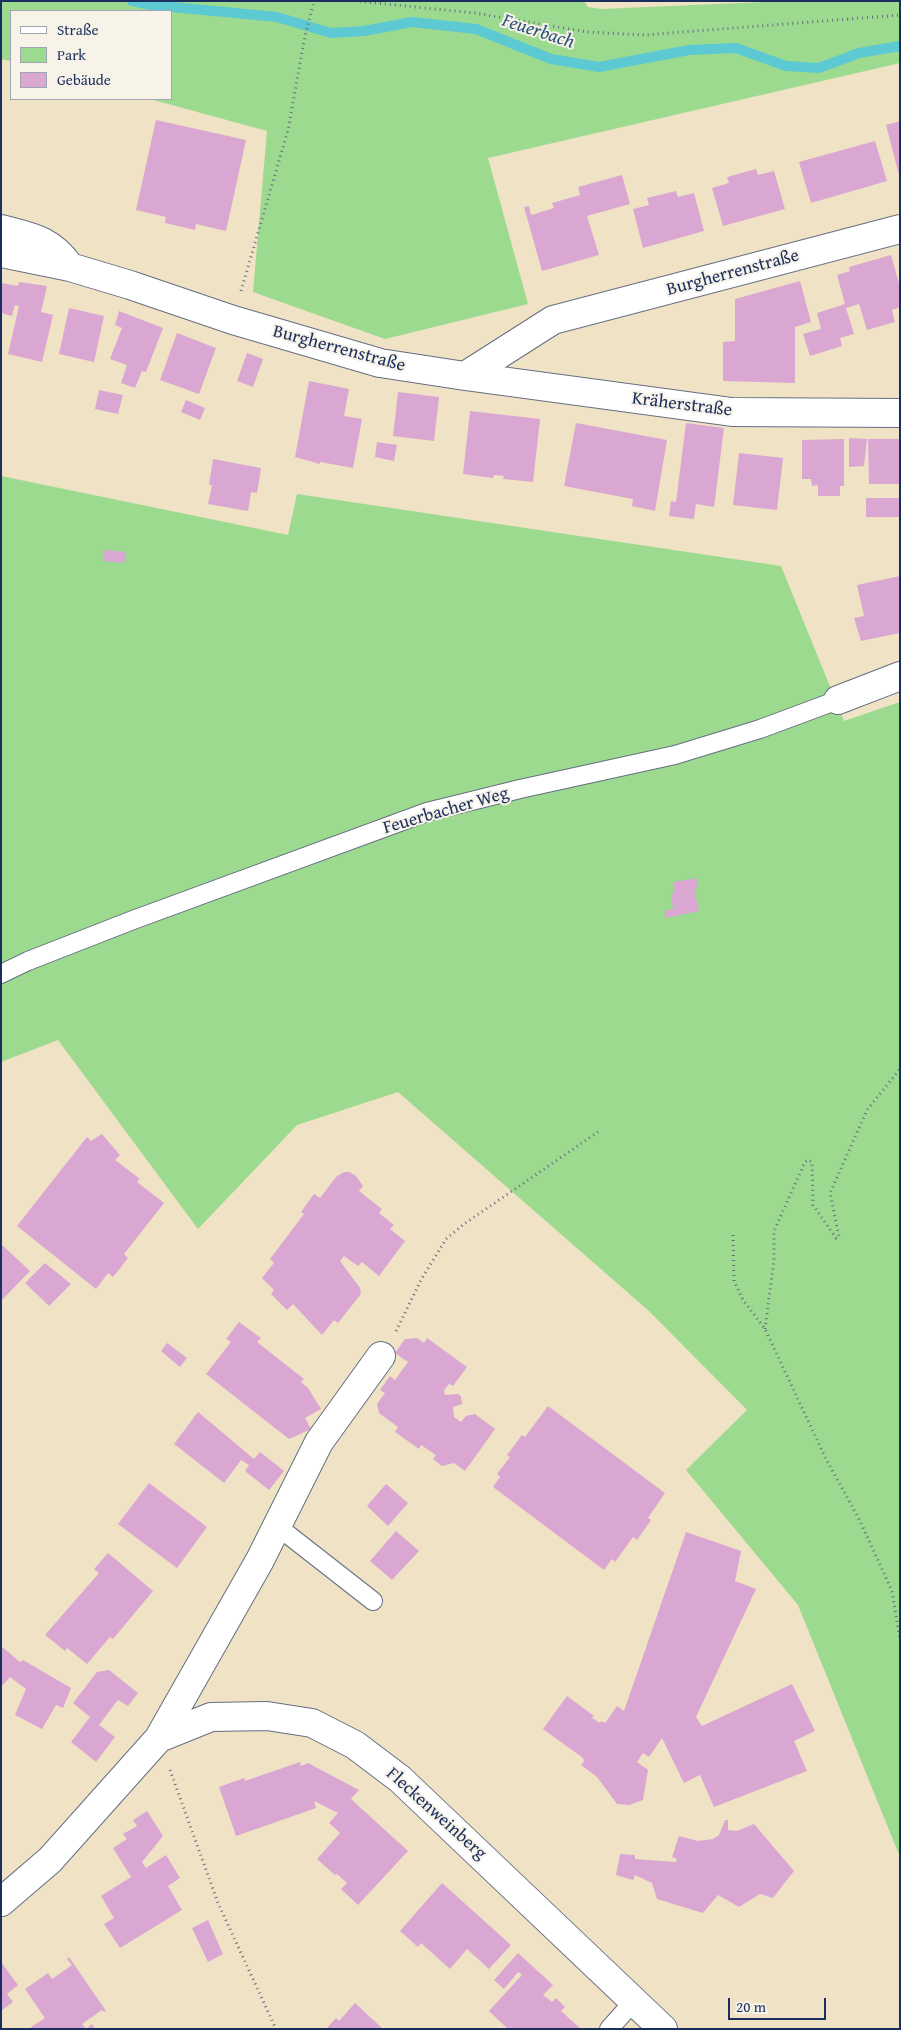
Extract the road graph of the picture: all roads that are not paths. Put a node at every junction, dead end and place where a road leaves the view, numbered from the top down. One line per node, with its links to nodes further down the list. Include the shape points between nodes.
1 (1, 229): 4 (street, via 41,239 63,256)
2 (900, 229): 5 (street, Burgherrenstraße, via 553,320)
3 (1, 252): 4 (street, Burgherrenstraße)
4 (70, 267): 5 (street, Burgherrenstraße, via 380,364)
5 (465, 376): 6 (street, Kräherstraße, via 732,412)
6 (900, 413)
7 (900, 676): 8 (street, Feuerbacher Weg)
8 (838, 700): 9 (lane, Feuerbacher Weg, via 760,729 675,755 427,812 133,920)
9 (1, 974)
10 (381, 1356): 11 (street, Fleckenweinberg, via 319,1442)
11 (277, 1526): 12 (lane); 13 (street, Fleckenweinberg)
12 (373, 1601)
13 (159, 1738): 14 (street, Fleckenweinberg, via 50,1860); 15 (street, Fleckenweinberg, via 210,1717 267,1716 312,1723 355,1745 400,1779)
14 (1, 1902)
15 (634, 2001): 16 (lane); 17 (street, Fleckenweinberg)
16 (609, 2029)
17 (662, 2029)

